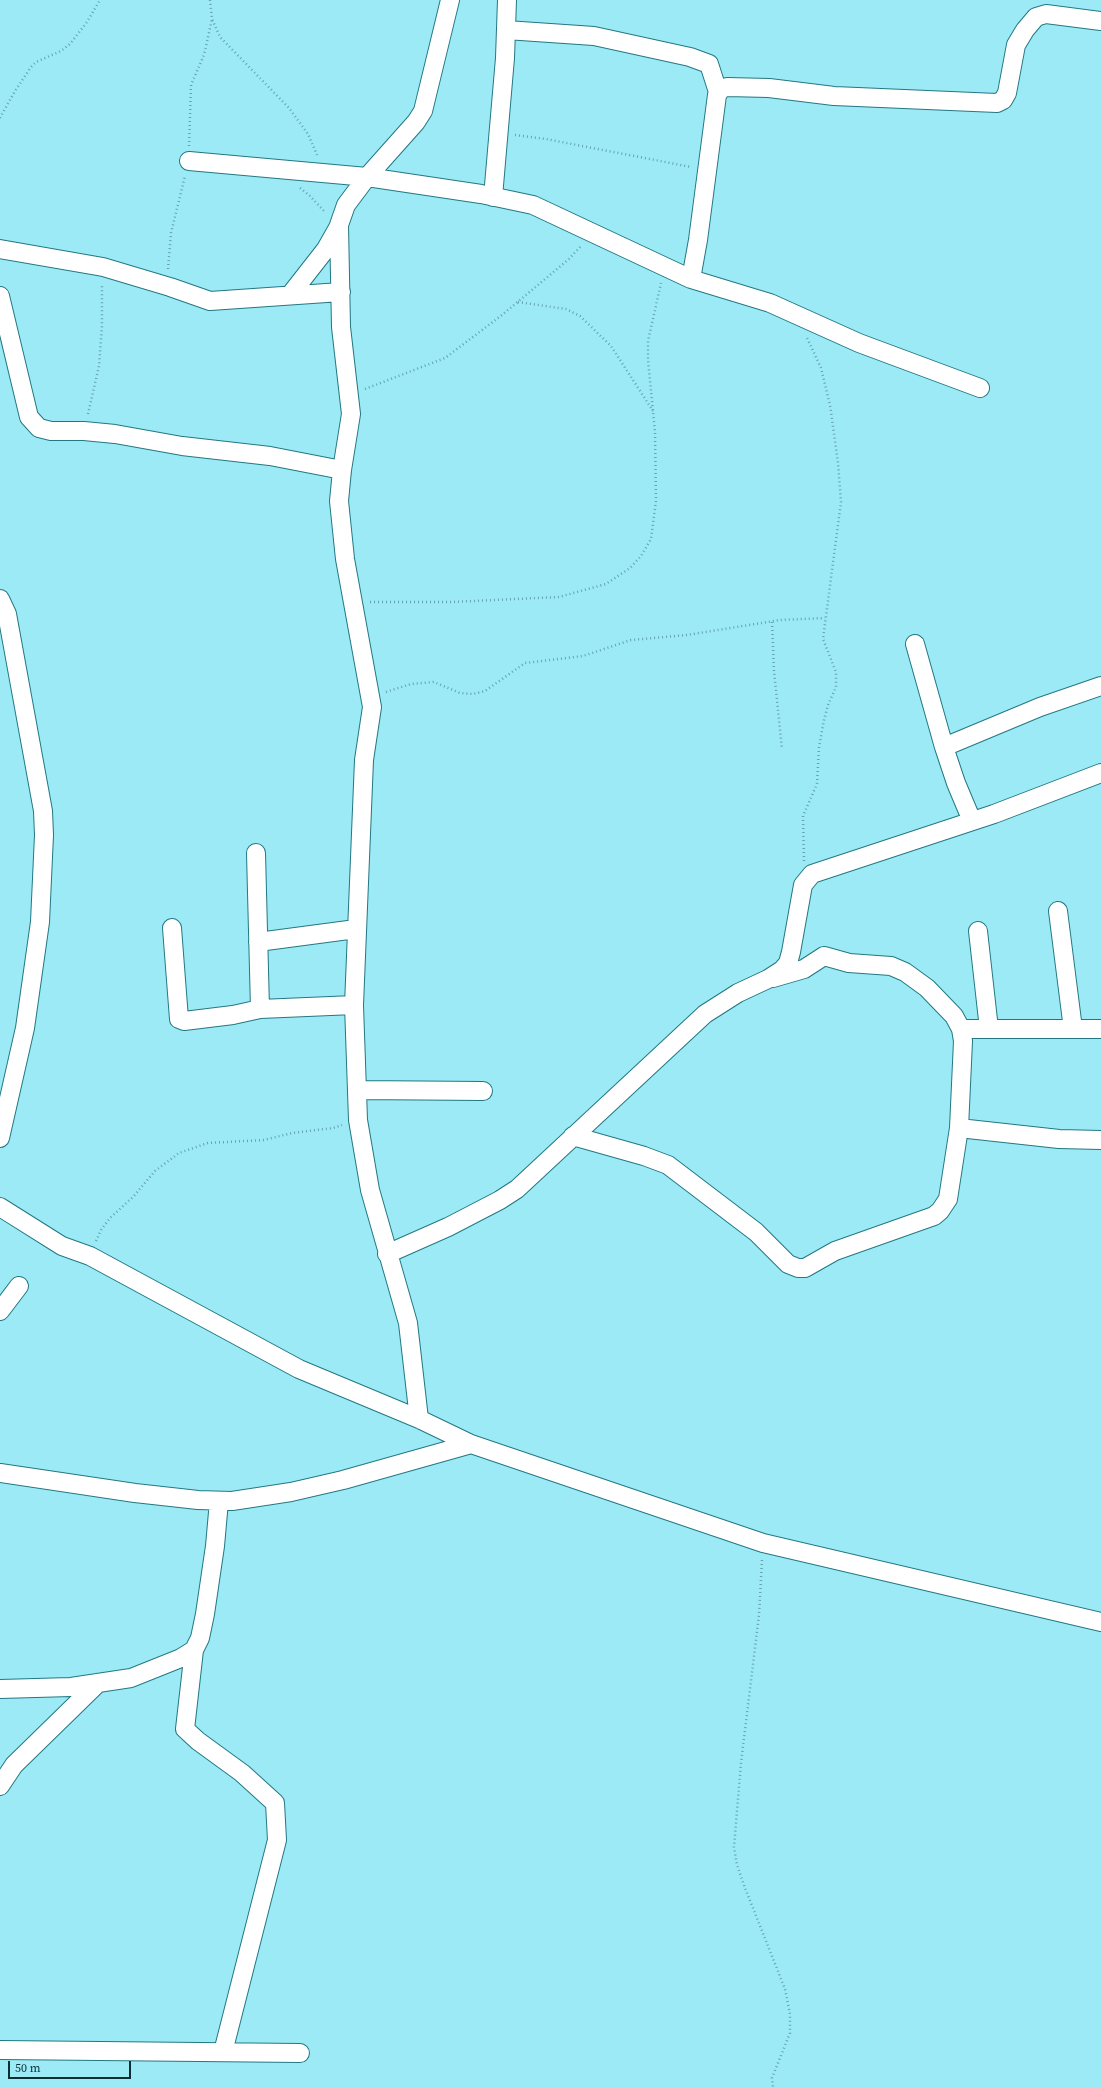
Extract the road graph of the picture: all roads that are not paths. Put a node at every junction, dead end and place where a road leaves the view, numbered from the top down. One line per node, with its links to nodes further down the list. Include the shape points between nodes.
1 (450, 0): 7 (street, via 423,111)
2 (508, 0): 4 (street)
3 (1101, 21): 5 (street, via 1046,14 1036,17 1024,30 1016,45 1007,93 1003,100 997,103 834,96 769,88 727,87)
4 (506, 30): 5 (street, via 594,36 690,57 708,64); 8 (street)
5 (718, 92): 11 (street)
6 (189, 161): 7 (street)
7 (367, 177): 8 (street); 9 (street, via 346,205)
8 (493, 197): 11 (street, via 532,205)
9 (338, 227): 12 (street); 13 (street, via 326,249)
10 (0, 249): 13 (street, via 103,267 170,286 210,301)
11 (691, 279): 15 (street, via 770,303 893,356)
12 (341, 292): 13 (street); 16 (street, via 341,327 351,414)
13 (290, 295)
14 (0, 296): 16 (street, via 29,417 36,426 44,430 141,437 182,446 270,456)
15 (980, 388)
16 (342, 470): 26 (street, via 339,502 341,525 370,696 371,720 364,760)
17 (0, 599): 40 (street, via 7,614 43,811 44,835 40,922 25,1028)
18 (915, 644): 20 (street)
19 (1101, 686): 20 (street, via 1040,707)
20 (944, 747): 22 (street)
21 (1101, 773): 22 (street)
22 (972, 821): 29 (street, via 817,872 805,881 788,962 777,974)
23 (256, 853): 28 (street)
24 (1058, 911): 34 (street)
25 (172, 928): 31 (street, via 179,1019 184,1021 233,1015)
26 (356, 929): 28 (street); 30 (street)
27 (978, 931): 33 (street)
28 (258, 942): 31 (street)
29 (768, 979): 32 (street, via 804,969 824,956 849,962 891,966 905,972 926,988 954,1016); 39 (street, via 704,1014)
30 (354, 1004): 31 (street); 36 (street)
31 (260, 1009)
32 (961, 1029): 33 (street); 38 (street, via 963,1041)
33 (989, 1029): 34 (street)
34 (1073, 1029): 35 (street)
35 (1101, 1029)
36 (358, 1090): 37 (street); 43 (street, via 358,1120 370,1190)
37 (483, 1091)
38 (959, 1128): 39 (street, via 948,1199 940,1211 934,1216 834,1251 805,1268 788,1264 756,1232 668,1165); 41 (street, via 1058,1139)
39 (573, 1136): 43 (street, via 517,1190 448,1227)
40 (0, 1138)
41 (1101, 1140)
42 (0, 1207): 46 (street, via 62,1246 90,1256 299,1369)
43 (387, 1254): 46 (street, via 408,1323)
44 (19, 1286): 45 (street)
45 (0, 1312)
46 (419, 1419): 47 (street)
47 (471, 1444): 49 (street, via 343,1480 232,1501); 50 (street, via 763,1543)
48 (0, 1473): 49 (street, via 135,1494)
49 (219, 1501): 51 (street, via 205,1614 200,1638)
50 (1101, 1622)
51 (194, 1650): 52 (street, via 132,1678); 56 (street, via 185,1729 242,1773 275,1803 277,1840)
52 (98, 1683): 53 (street, via 71,1687); 54 (street, via 14,1765)
53 (0, 1688)
54 (0, 1786)
55 (0, 2050): 56 (street)
56 (224, 2052): 57 (street)
57 (300, 2053)

